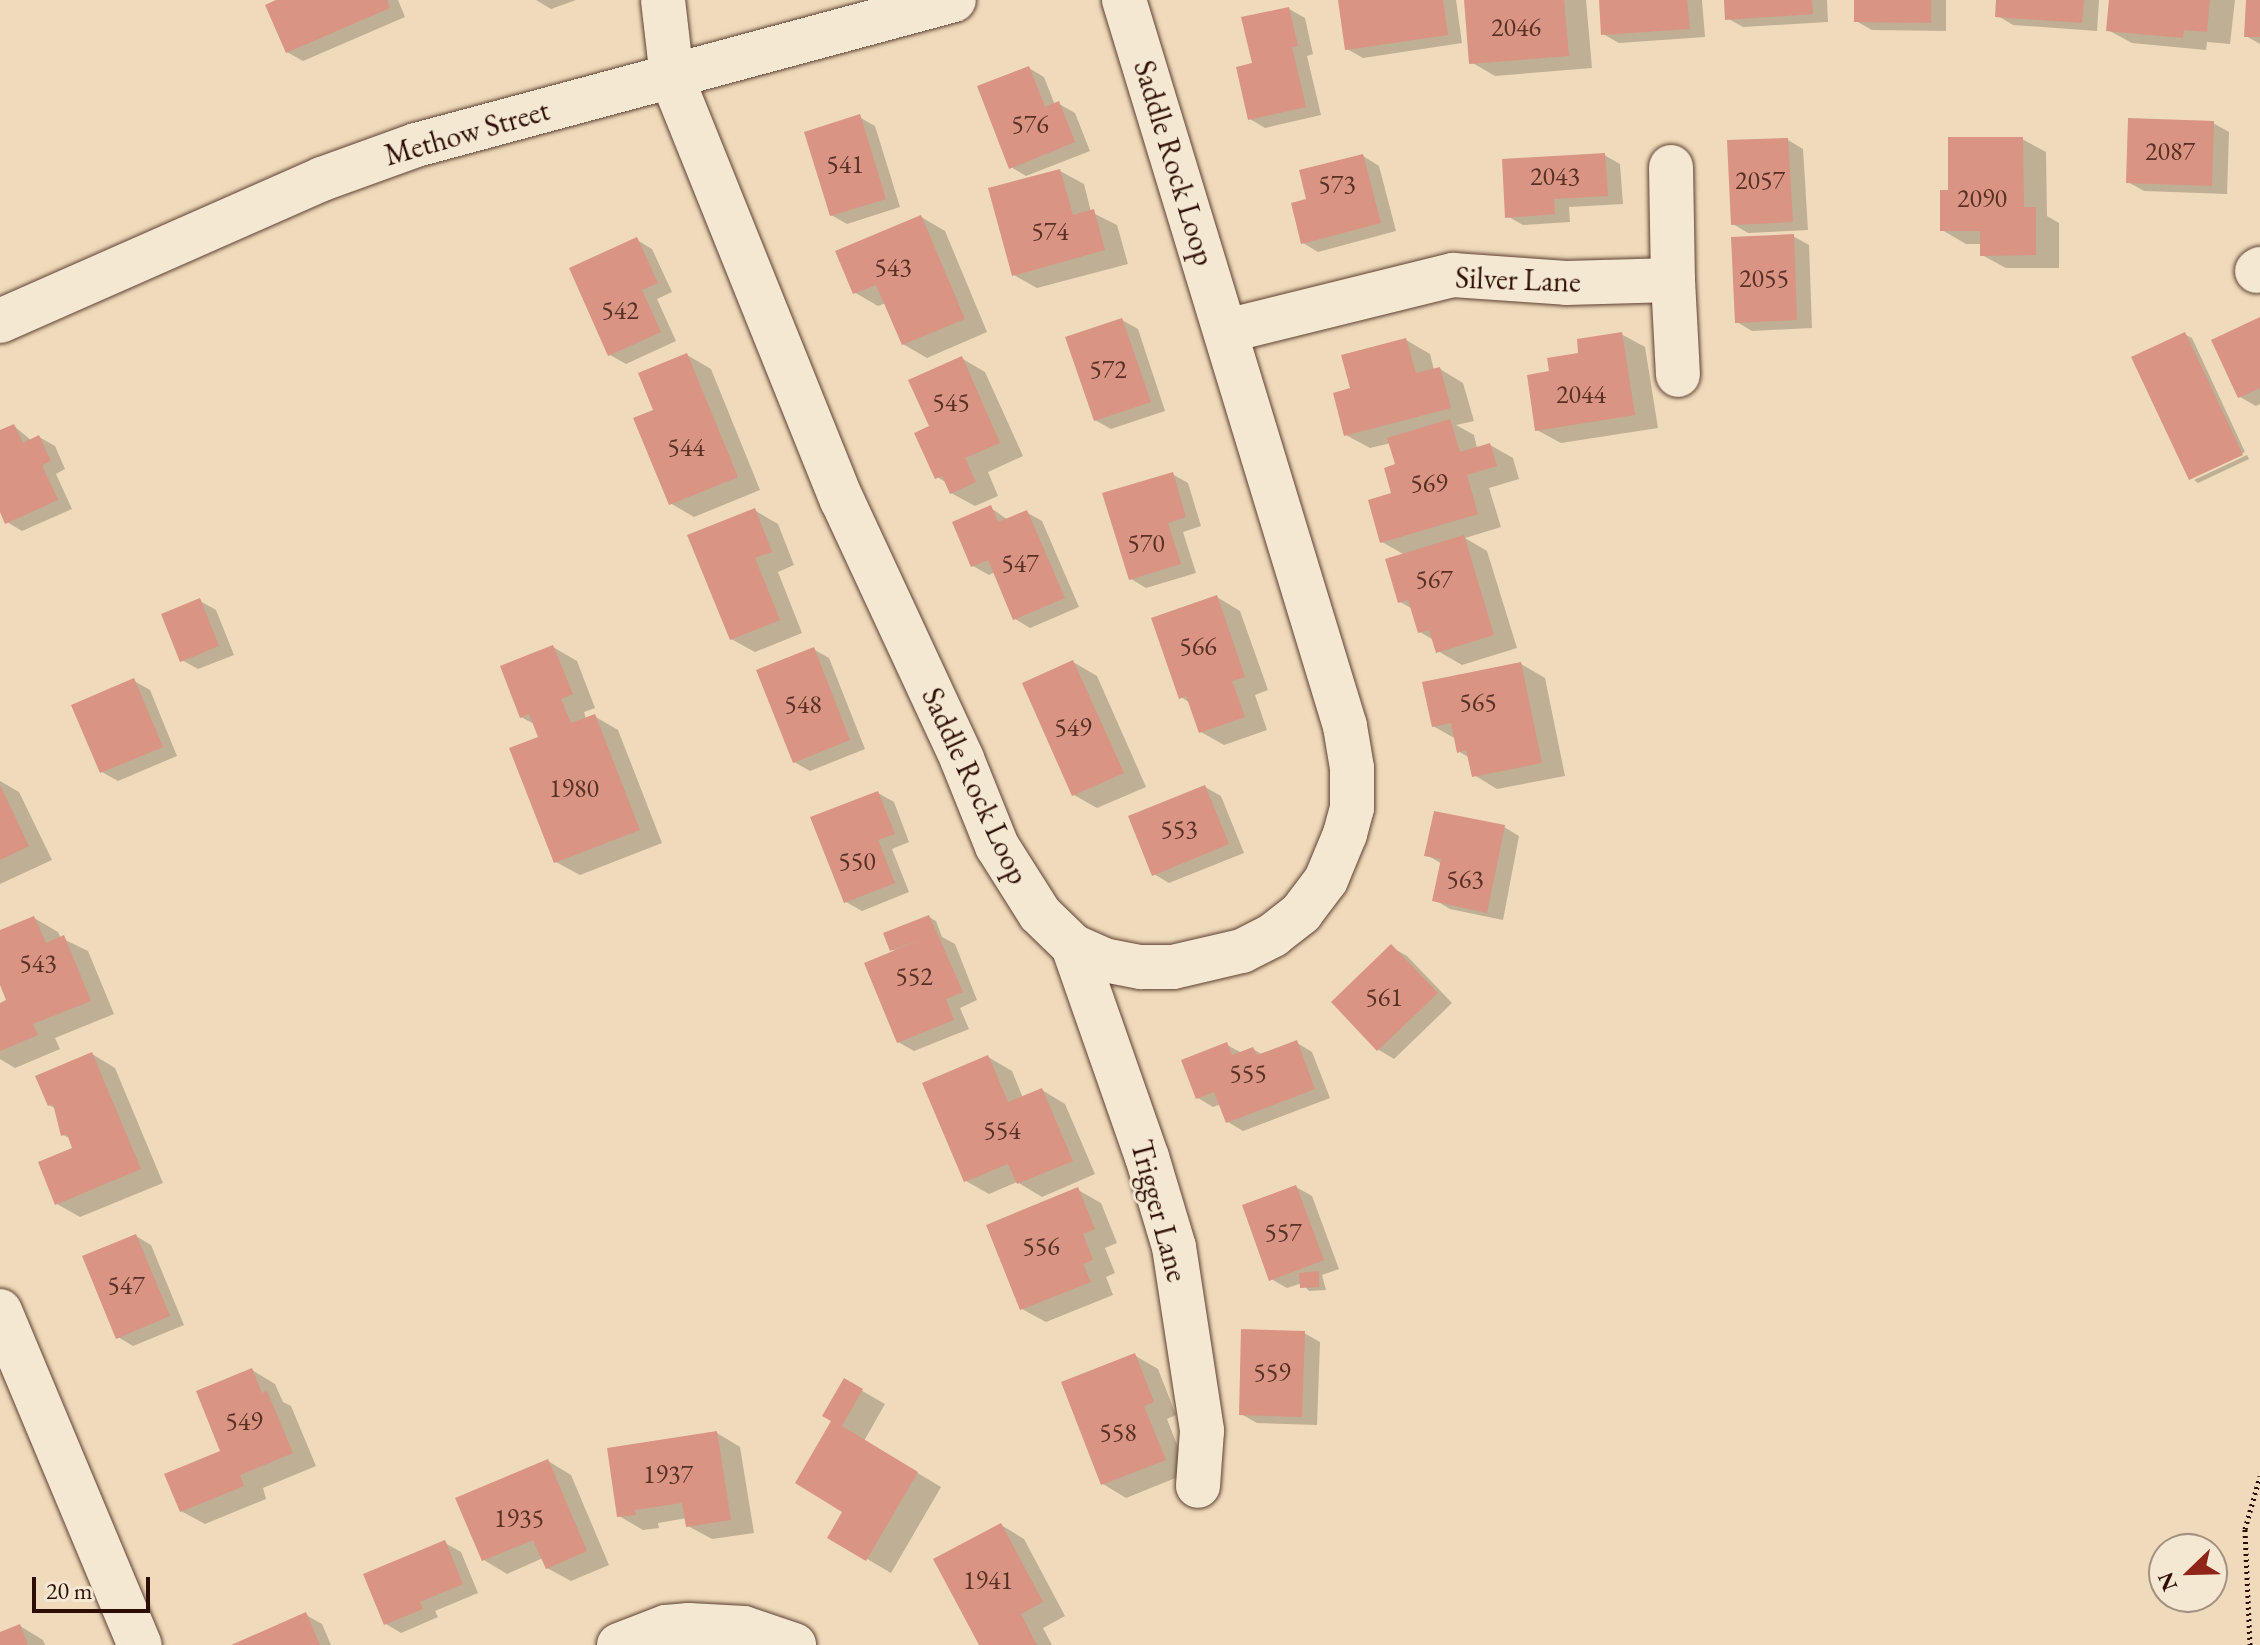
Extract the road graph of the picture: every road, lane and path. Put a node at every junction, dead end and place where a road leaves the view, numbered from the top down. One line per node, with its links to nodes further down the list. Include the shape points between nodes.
1 (663, 0): 4 (street, Saddle Rock Loop)
2 (954, 0): 4 (street, Methow Street)
3 (1124, 0): 8 (street, Saddle Rock Loop)
4 (672, 78): 7 (street, Methow Street, via 495,121 335,174); 10 (street, Saddle Rock Loop, via 842,500 997,846 1040,914)
5 (1671, 167): 6 (street)
6 (1673, 280): 8 (street, Silver Lane, via 1566,283 1453,275); 9 (street)
7 (0, 321)
8 (1226, 331): 10 (street, Saddle Rock Loop, via 1345,726 1352,808 1326,880 1301,913 1242,951 1173,967 1141,967 1104,960)
9 (1678, 375)
10 (1073, 946): 13 (street, Trigger Lane, via 1174,1247 1202,1431)
11 (0, 1311): 14 (street)
12 (2260, 1476): 17 (path, via 2245,1529)
13 (1198, 1486)
14 (140, 1645)
15 (619, 1645): 16 (street, via 666,1627 689,1625 744,1628)
16 (794, 1645)
17 (2250, 1645)

